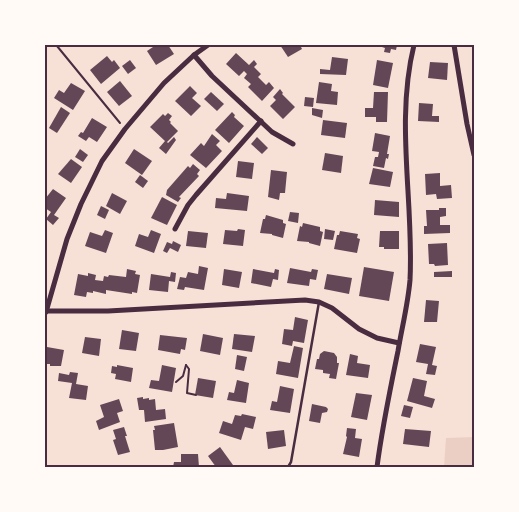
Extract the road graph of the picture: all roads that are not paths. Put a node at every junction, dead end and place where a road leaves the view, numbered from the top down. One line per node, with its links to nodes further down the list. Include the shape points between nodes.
1 (208, 45): 4 (street)
2 (414, 45): 11 (street, via 405,123 410,280)
3 (454, 45): 7 (street)
4 (194, 55): 5 (street); 10 (street, via 164,83 102,161 67,239)
5 (261, 121): 6 (street, via 272,132); 8 (street, via 192,200)
6 (293, 144)
7 (474, 155)
8 (175, 229)
9 (319, 302): 10 (street, via 268,301); 11 (street, via 342,314 366,333); 12 (lane)
10 (46, 312)
11 (399, 343): 13 (street)
12 (288, 467)
13 (377, 467)

